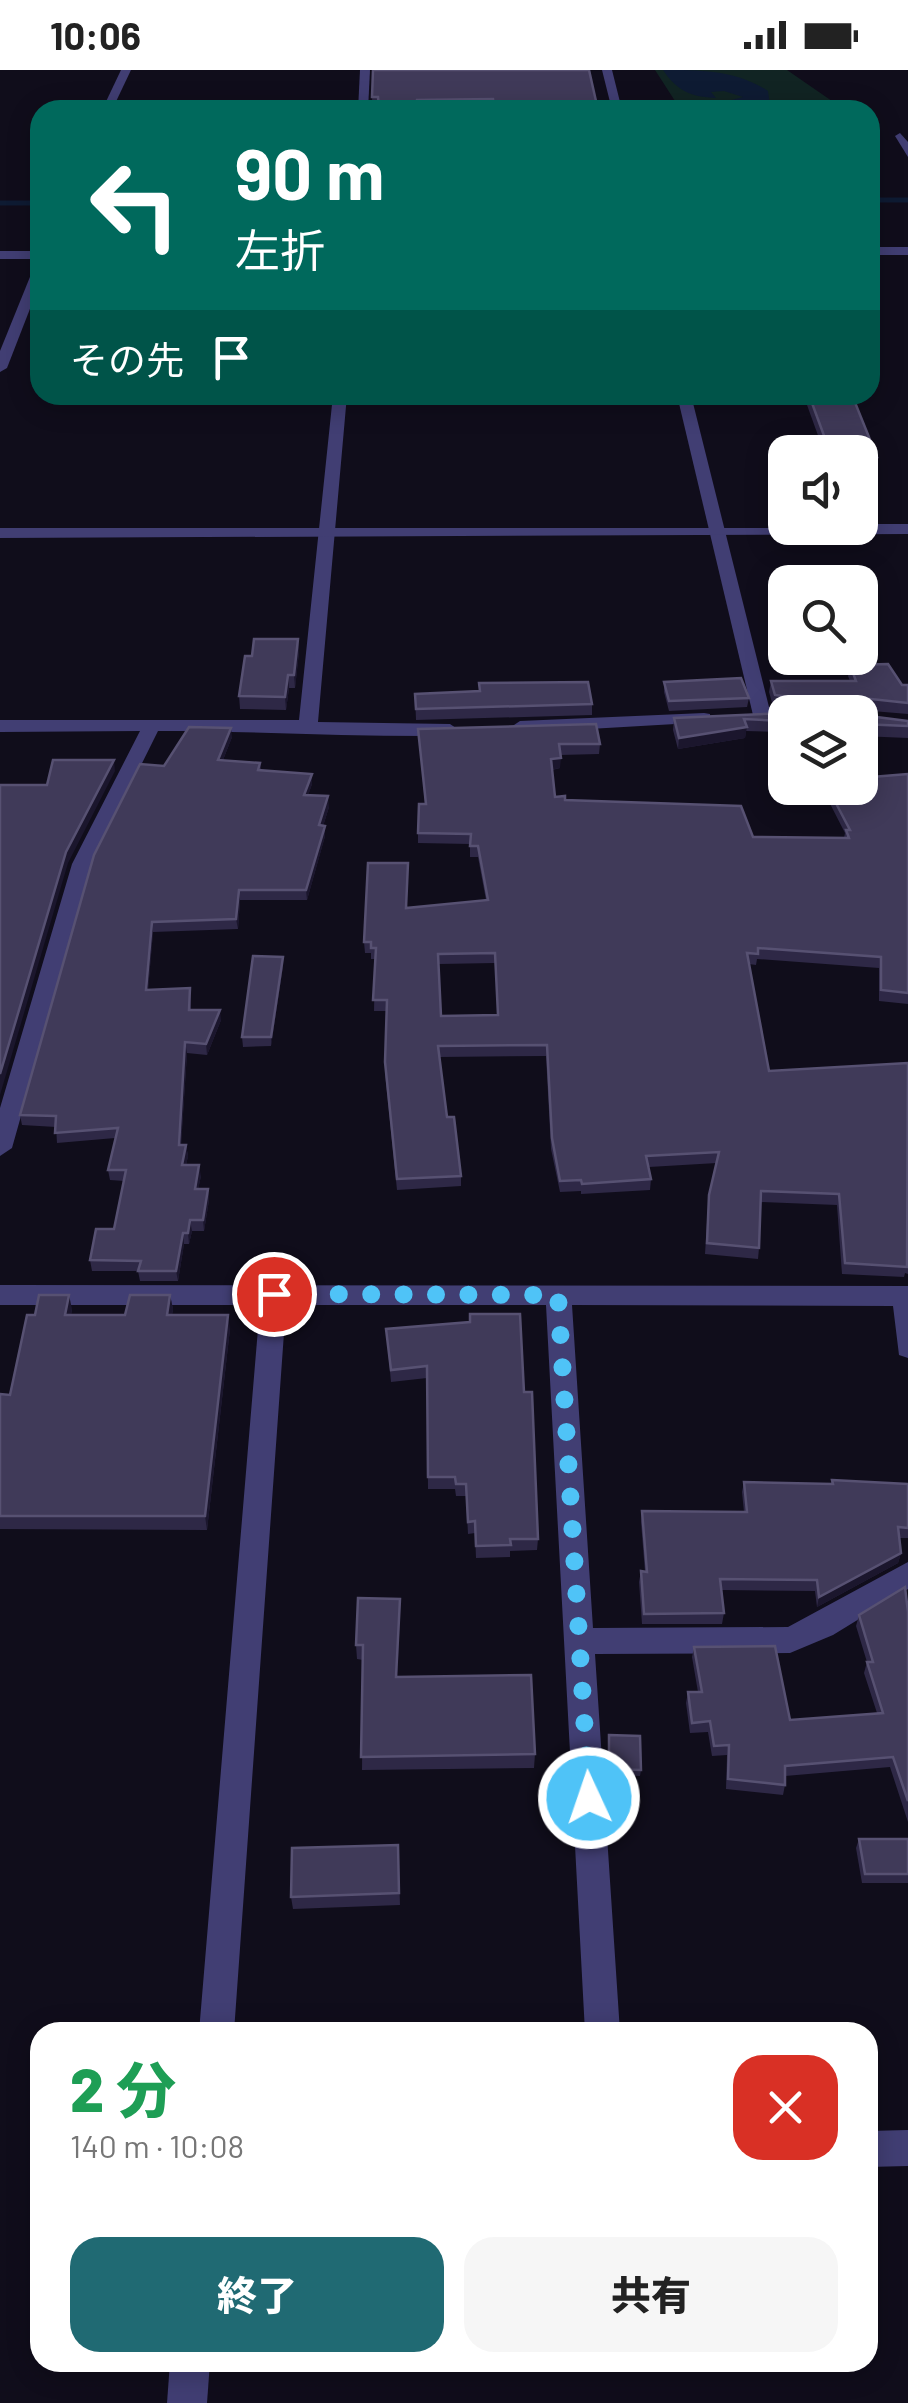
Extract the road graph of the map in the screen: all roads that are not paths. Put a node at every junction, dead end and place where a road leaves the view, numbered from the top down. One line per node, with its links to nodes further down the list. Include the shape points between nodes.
1 (126, 70): 4 (street)
2 (365, 70): 5 (street)
3 (607, 70): 6 (street)
4 (111, 100)
5 (364, 100)
6 (614, 100)
7 (900, 136): 8 (street)
8 (908, 154)
9 (880, 251): 10 (street)
10 (908, 251)
11 (0, 255): 12 (street)
12 (30, 255)
13 (30, 292): 14 (street)
14 (0, 368)
15 (339, 405): 19 (street)
16 (687, 405): 18 (street)
17 (908, 529): 18 (street)
18 (719, 530): 19 (street); 21 (street)
19 (329, 531): 20 (street); 25 (street)
20 (0, 533)
21 (742, 716): 22 (street); 26 (street)
22 (768, 716)
23 (152, 725): 24 (street); 25 (street); 28 (street, via 82,864)
24 (0, 726)
25 (308, 726): 27 (street)
26 (498, 728)
27 (462, 730)
28 (0, 1148)
29 (0, 1294): 30 (street)
30 (274, 1294): 31 (street); 36 (street)
31 (558, 1295): 32 (street); 35 (street)
32 (907, 1296): 33 (street)
33 (908, 1348)
34 (908, 1574): 35 (street, via 790,1640)
35 (579, 1641): 37 (street)
36 (217, 2022)
37 (602, 2022)
38 (908, 2148): 39 (street)
39 (878, 2149)
40 (189, 2372): 41 (street)
41 (186, 2403)

